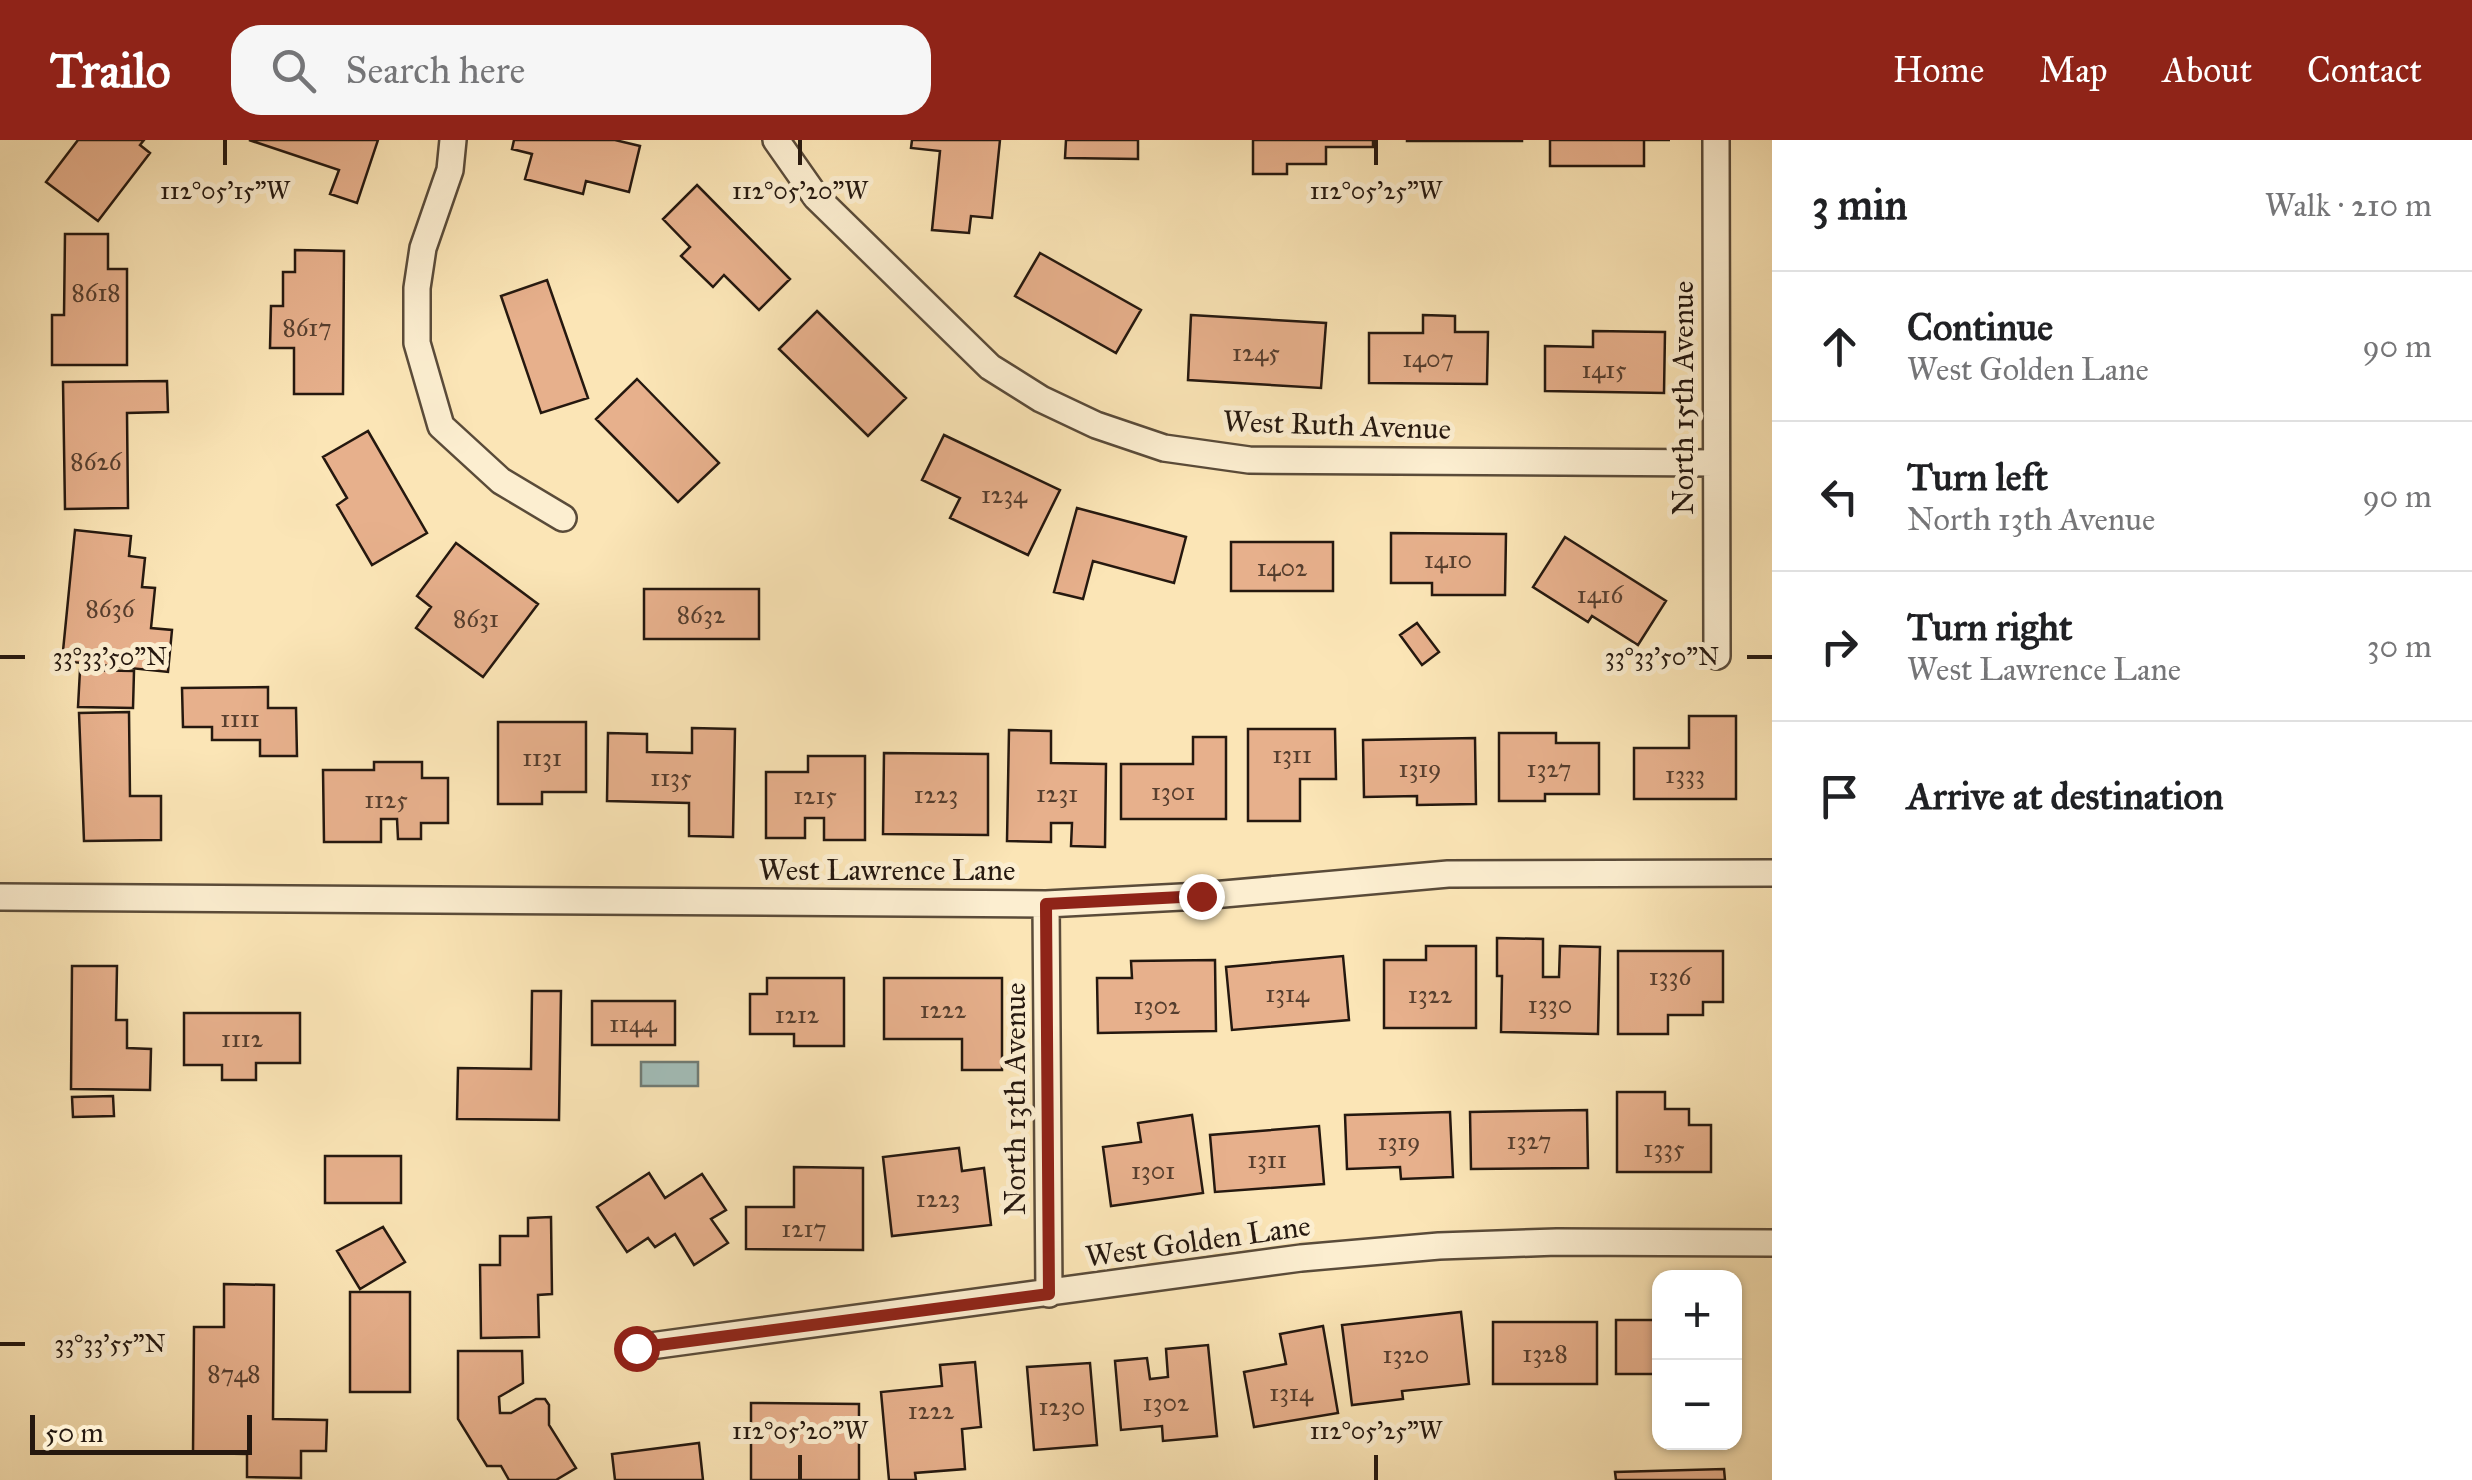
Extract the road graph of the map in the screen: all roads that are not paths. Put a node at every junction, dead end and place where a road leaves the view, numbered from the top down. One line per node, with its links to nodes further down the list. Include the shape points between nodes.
1 (453, 140): 5 (street, via 416,288 418,342 436,409 442,426 502,481)
2 (776, 140): 4 (street, West Ruth Avenue, via 816,197 990,367 1096,425 1164,448 1249,460)
3 (1716, 140): 4 (street, North 15th Avenue)
4 (1716, 463): 6 (street, North 15th Avenue)
5 (563, 518)
6 (1717, 656)
7 (1772, 873): 9 (street, West Lawrence Lane, via 1448,874)
8 (0, 897): 9 (street, West Lawrence Lane)
9 (1046, 904): 11 (street, North 13th Avenue)
10 (1772, 1243): 11 (street, West Golden Lane, via 1438,1246)
11 (1049, 1294): 12 (street, West Golden Lane)
12 (636, 1348)

